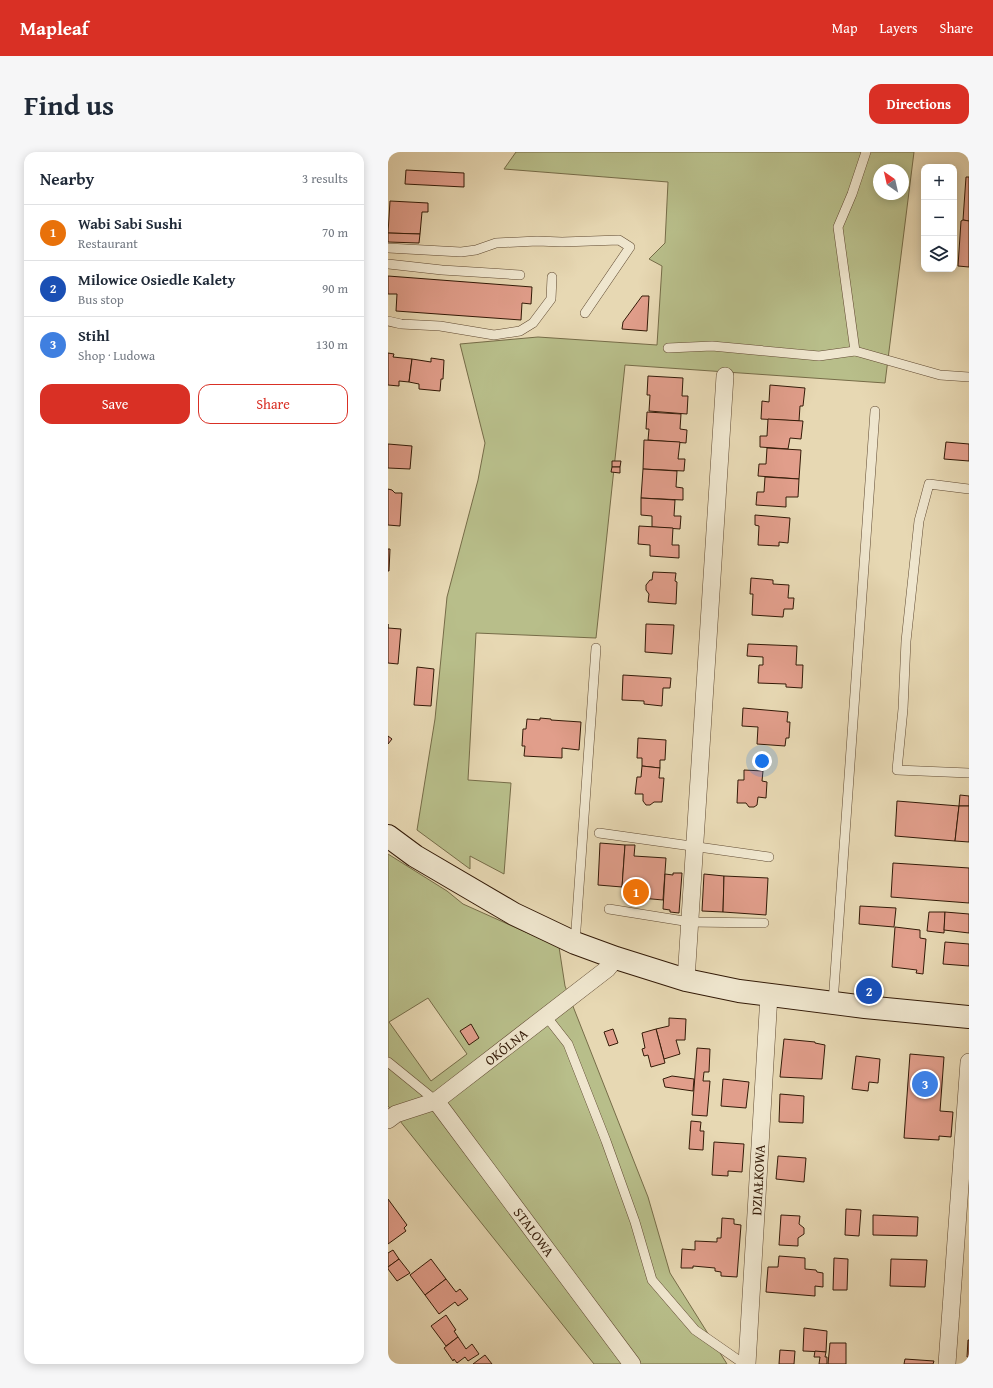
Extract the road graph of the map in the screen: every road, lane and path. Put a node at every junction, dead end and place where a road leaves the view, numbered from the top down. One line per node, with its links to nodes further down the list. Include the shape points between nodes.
1 (866, 152): 9 (lane, via 838,227)
2 (388, 248): 6 (lane, via 461,252 496,243 619,240 630,247)
3 (388, 264): 4 (lane)
4 (520, 275)
5 (552, 277): 7 (lane, via 551,299 533,323 520,331 494,335)
6 (585, 313)
7 (388, 321)
8 (668, 348): 9 (lane, via 712,346 819,356)
9 (855, 351): 11 (lane, via 940,375)
10 (725, 376): 18 (street)
11 (969, 377)
12 (875, 412): 27 (lane)
13 (969, 489): 15 (lane, via 929,484 919,521 906,641 897,770)
14 (596, 648): 23 (lane)
15 (969, 772)
16 (599, 833): 18 (lane)
17 (388, 836): 23 (street, via 415,856 514,914)
18 (695, 847): 19 (lane); 21 (street)
19 (769, 857)
20 (609, 909): 21 (lane)
21 (690, 922): 22 (lane); 25 (street)
22 (764, 923)
23 (575, 943): 24 (street)
24 (616, 958): 25 (street); 28 (street, OKÓLNA, via 607,969)
25 (686, 980): 26 (street)
26 (768, 995): 27 (street); 36 (street, DZIAŁKOWA)
27 (833, 1003): 29 (street)
28 (546, 1016): 32 (street, OKÓLNA); 35 (lane, via 568,1044 630,1208 652,1280 695,1330)
29 (969, 1017)
30 (388, 1062): 32 (lane)
31 (969, 1062): 37 (street)
32 (436, 1101): 33 (street, OKÓLNA, via 396,1114); 34 (street, STALOWA)
33 (388, 1120)
34 (632, 1364)
35 (744, 1364)
36 (747, 1364)
37 (947, 1364)

